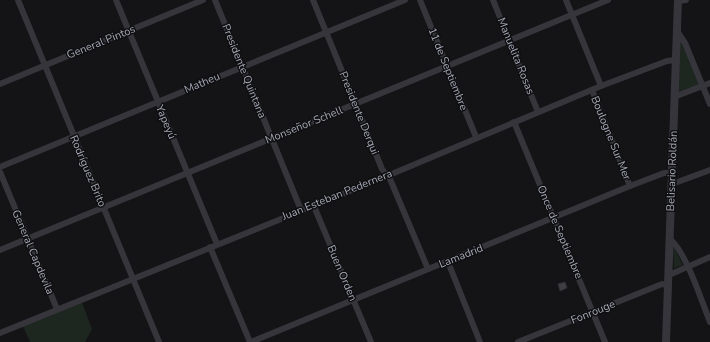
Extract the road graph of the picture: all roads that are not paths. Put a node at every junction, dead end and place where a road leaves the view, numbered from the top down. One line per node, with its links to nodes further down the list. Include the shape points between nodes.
1 (18, 0): 18 (street, Rodríguez Brito)
2 (116, 0): 13 (street, Yapeyú)
3 (203, 0): 13 (street, General Pintos)
4 (215, 0): 19 (street, Presidente Quintana)
5 (313, 0): 15 (street, Presidente Derqui)
6 (405, 0): 15 (street, Matheu)
7 (420, 0): 20 (street, 11 de Septiembre)
8 (493, 0): 16 (street, Manuelita Rosas)
9 (566, 0): 12 (street, Boulogne Sur Mer)
10 (608, 0): 12 (street, Monseñor Schell)
11 (681, 0): 14 (street, Belisario Roldán)
12 (572, 14): 16 (street, Monseñor Schell); 23 (street, Boulogne Sur Mer)
13 (129, 31): 18 (street, General Pintos); 27 (street, Yapeyú)
14 (677, 31): 17 (street, Belisario Roldán); 24 (street)
15 (327, 32): 19 (street, Matheu); 28 (street, Presidente Derqui)
16 (510, 40): 20 (street, Monseñor Schell); 30 (street, Manuelita Rosas)
17 (675, 60): 23 (street, Juan Esteban Pedernera); 26 (street, Belisario Roldán)
18 (45, 65): 22 (street, General Pintos); 32 (street, Rodríguez Brito)
19 (243, 66): 27 (street, Matheu); 34 (street, Presidente Quintana)
20 (447, 66): 28 (street, Monseñor Schell); 33 (street, 11 de Septiembre)
21 (710, 83): 24 (street)
22 (0, 84)
23 (601, 86): 25 (street, Juan Esteban Pedernera)
24 (703, 86): 26 (street); 29 (street)
25 (592, 90): 30 (street, Juan Esteban Pedernera); 42 (street, Boulogne Sur Mer)
26 (674, 97): 38 (street, Belisario Roldán)
27 (158, 102): 32 (street, Matheu); 39 (street, Yapeyú)
28 (356, 104): 34 (street, Monseñor Schell); 40 (street, Presidente Derqui)
29 (710, 104)
30 (538, 112): 31 (street, Juan Esteban Pedernera)
31 (514, 122): 33 (street, Juan Esteban Pedernera); 46 (street, Once de Septiembre)
32 (74, 137): 35 (street, Matheu); 44 (street, Rodríguez Brito)
33 (476, 137): 40 (street, Juan Esteban Pedernera)
34 (272, 138): 39 (street, Monseñor Schell); 45 (street, Presidente Quintana)
35 (0, 167)
36 (710, 170): 41 (street)
37 (0, 172): 47 (street, General Capdevila)
38 (672, 173): 41 (street, Belisario Roldán); 42 (street, Lamadrid, via 664,173)
39 (188, 174): 44 (street, Monseñor Schell); 49 (street, Yapeyú)
40 (387, 176): 43 (street, Juan Esteban Pedernera); 55 (street, Presidente Derqui)
41 (672, 184): 48 (street, Belisario Roldán)
42 (630, 186): 46 (street, Lamadrid)
43 (313, 204): 45 (street, Juan Esteban Pedernera); 59 (street, Buen Orden)
44 (104, 208): 47 (street, Monseñor Schell); 57 (street, Rodríguez Brito)
45 (300, 210): 49 (street, Juan Esteban Pedernera)
46 (554, 218): 53 (street, Lamadrid); 61 (street, Once de Septiembre)
47 (28, 238): 51 (street, Monseñor Schell); 60 (street, General Capdevila)
48 (670, 239): 54 (street, via 676,244); 56 (street, Belisario Roldán)
49 (217, 244): 50 (street, Juan Esteban Pedernera)
50 (210, 247): 57 (street, Juan Esteban Pedernera); 65 (street)
51 (0, 250)
52 (710, 257): 54 (street)
53 (448, 262): 55 (street, Lamadrid); 67 (street)
54 (687, 266): 56 (street); 62 (street)
55 (428, 269): 59 (street, Lamadrid)
56 (669, 275): 58 (street, Belisario Roldán)
57 (133, 278): 60 (street, Juan Esteban Pedernera); 64 (street, Rodríguez Brito)
58 (668, 285): 61 (street, Fonrouge, via 662,284); 70 (street, Belisario Roldán)
59 (354, 300): 65 (street, Lamadrid); 66 (street, Buen Orden)
60 (57, 309): 63 (street, Juan Esteban Pedernera)
61 (593, 312): 68 (street, Fonrouge); 69 (street, Once de Septiembre)
62 (710, 322)
63 (0, 333)
64 (159, 342)
65 (250, 342)
66 (371, 342)
67 (480, 342)
68 (518, 342)
69 (605, 342)
70 (666, 342)

